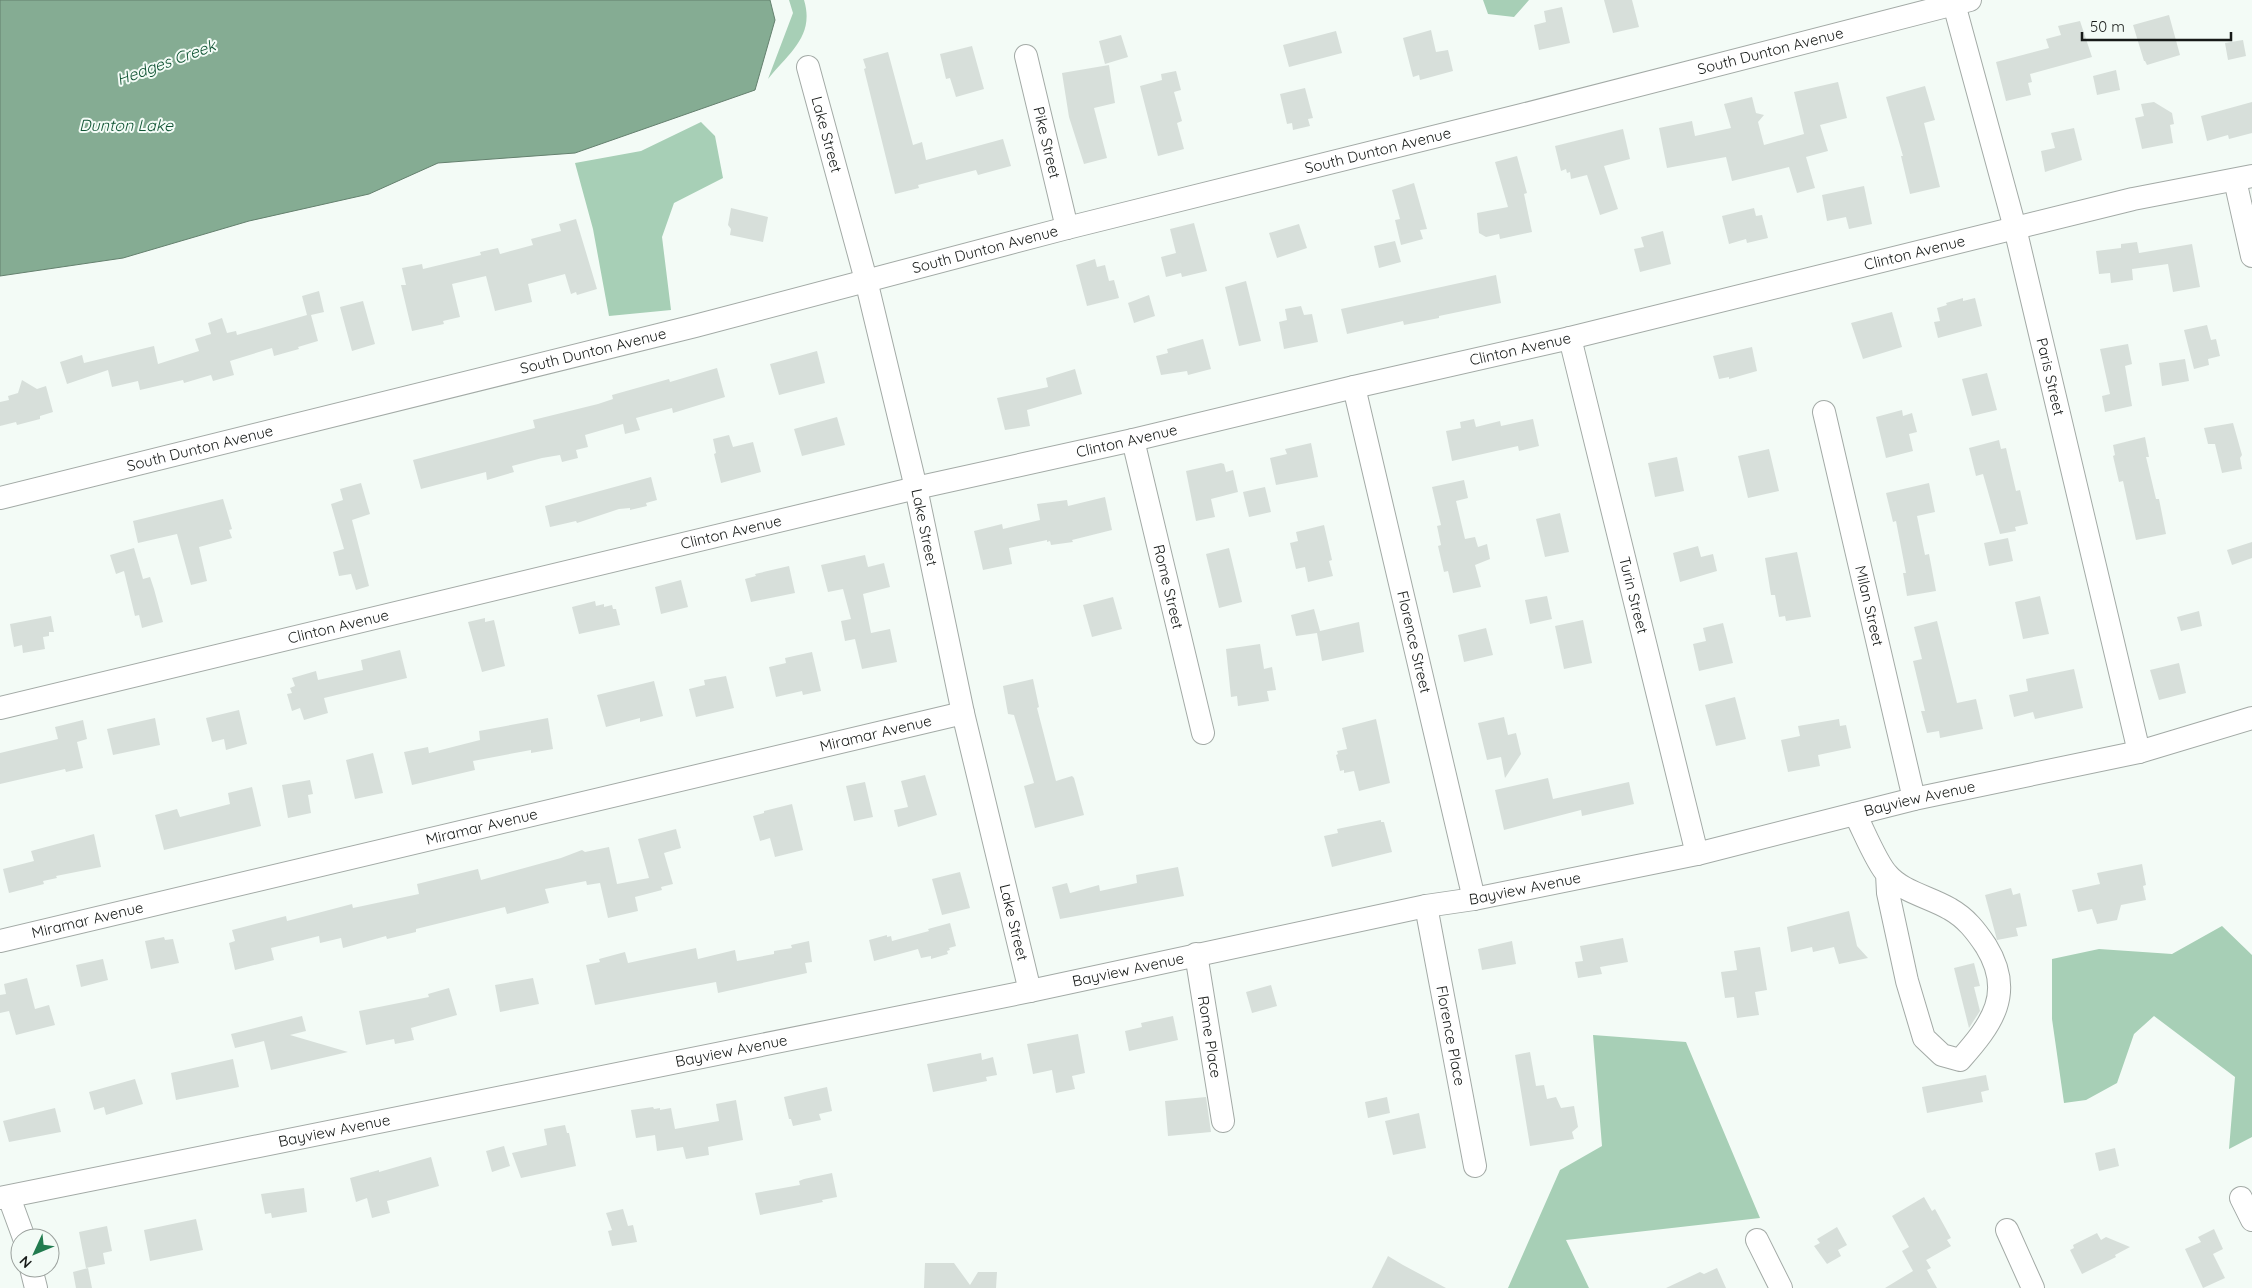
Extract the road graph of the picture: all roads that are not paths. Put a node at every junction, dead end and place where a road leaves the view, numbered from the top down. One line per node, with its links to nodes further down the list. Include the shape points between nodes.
1 (1962, 2): 5 (street, South Dunton Avenue); 6 (street, Paris Street)
2 (1026, 56): 5 (street, Pike Street)
3 (808, 67): 8 (street, Lake Street)
4 (2243, 178): 6 (street, Clinton Avenue, via 2133,198); 7 (street)
5 (1068, 228): 8 (street, South Dunton Avenue)
6 (2015, 228): 9 (street, Clinton Avenue); 19 (street, Paris Street)
7 (2252, 256)
8 (866, 280): 13 (street, Lake Street); 14 (street, South Dunton Avenue, via 695,326)
9 (1570, 338): 10 (street, Clinton Avenue); 22 (street, Turin Street)
10 (1354, 387): 12 (street, Clinton Avenue); 24 (street, Florence Street)
11 (1824, 412): 20 (street, Milan Street)
12 (1134, 440): 13 (street, Clinton Avenue); 18 (street, Rome Street)
13 (916, 488): 15 (street, Clinton Avenue); 16 (street, Lake Street)
14 (0, 498)
15 (0, 708)
16 (963, 713): 26 (street, Miramar Avenue); 28 (street, Lake Street)
17 (2252, 718): 19 (street, Bayview Avenue)
18 (1202, 733)
19 (2138, 752): 20 (street, Bayview Avenue)
20 (1914, 799): 21 (street, Bayview Avenue)
21 (1855, 814): 22 (street, Bayview Avenue); 23 (street)
22 (1697, 854): 24 (street, Bayview Avenue)
23 (1887, 874): 23 (street, via 1906,888 1965,919 1979,935 1997,966 2000,994 1992,1017 1960,1060 1942,1055 1924,1038 1907,981 1888,893)
24 (1474, 899): 25 (street, Bayview Avenue)
25 (1426, 906): 27 (street, Bayview Avenue); 30 (street, Florence Place)
26 (0, 941)
27 (1196, 954): 28 (street, Bayview Avenue); 29 (street, Rome Place)
28 (1030, 991): 31 (street, Bayview Avenue)
29 (1223, 1120)
30 (1475, 1166)
31 (4, 1198): 34 (street)
32 (2241, 1198): 33 (street)
33 (2252, 1220)
34 (19, 1228)
35 (2007, 1230): 38 (street)
36 (1757, 1240): 37 (street)
37 (1781, 1288)
38 (2033, 1288)

